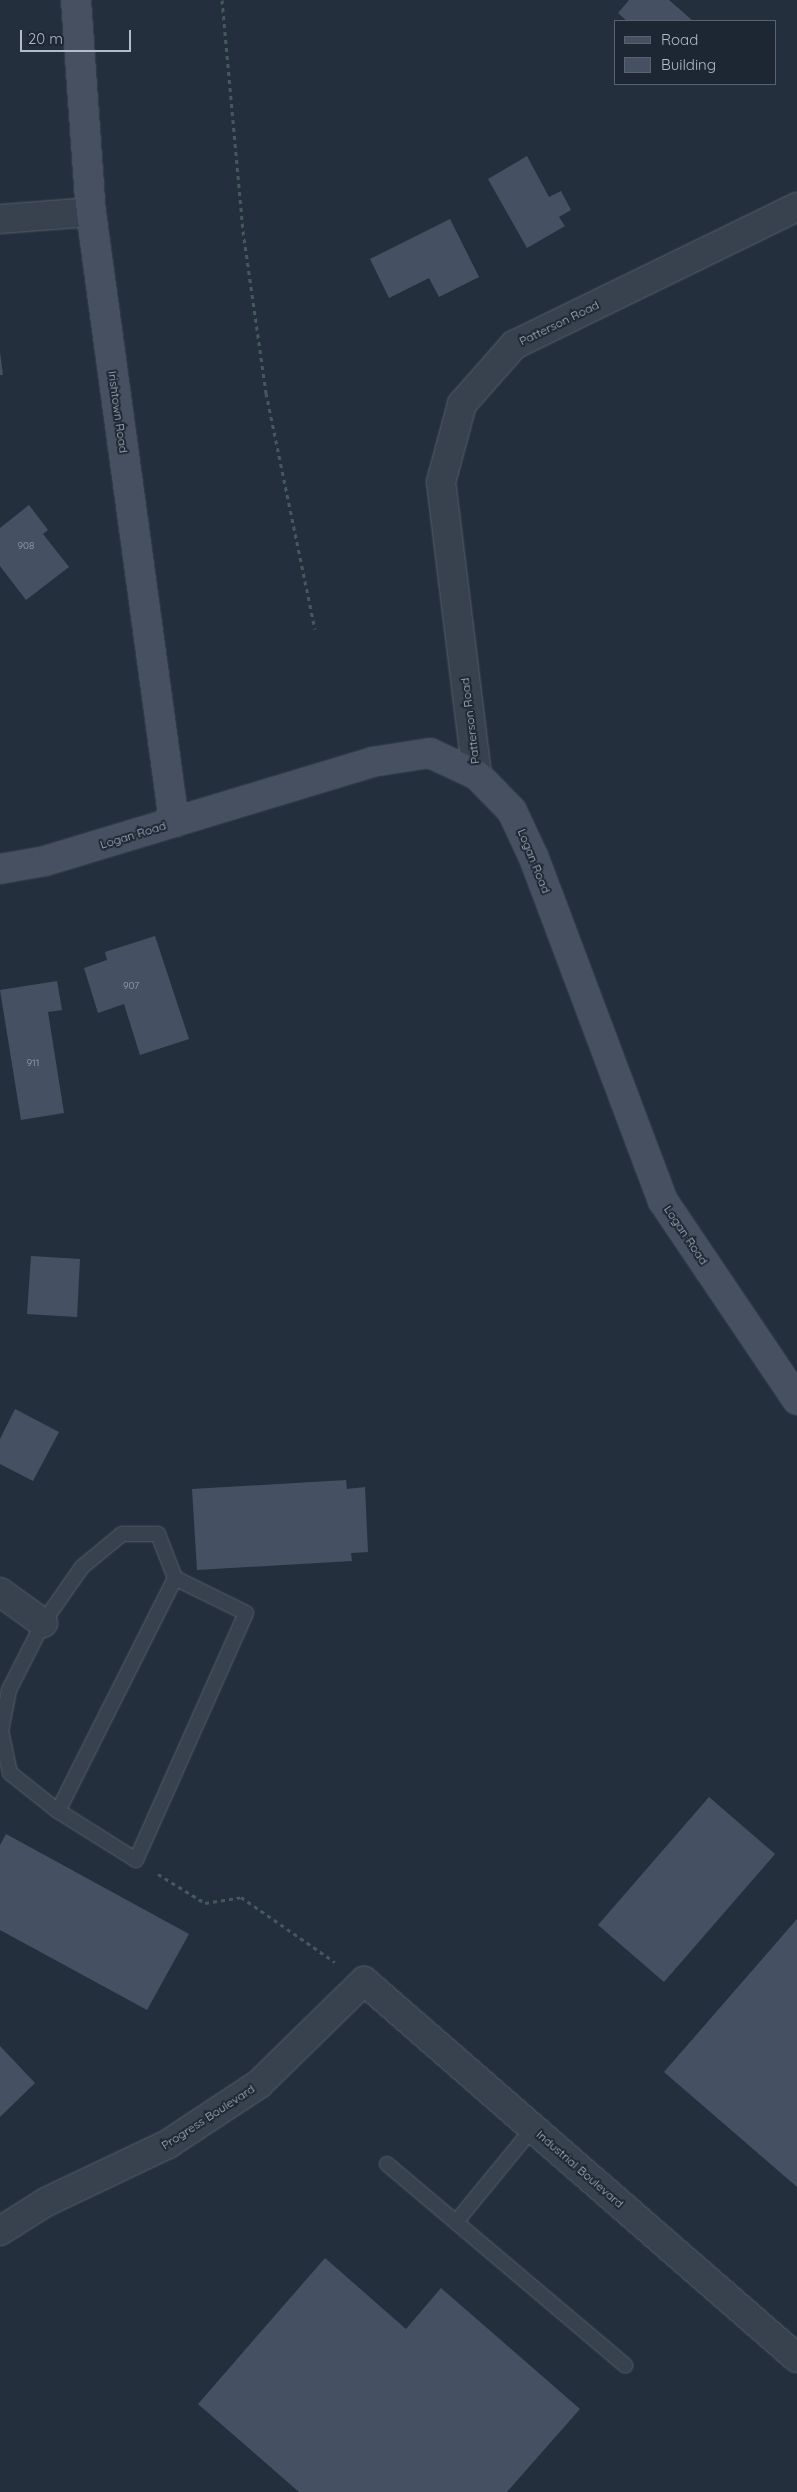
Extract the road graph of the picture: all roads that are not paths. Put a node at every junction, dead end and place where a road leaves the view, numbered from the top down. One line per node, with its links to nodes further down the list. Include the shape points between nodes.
1 (76, 0): 3 (street, Irishtown Road)
2 (797, 207): 5 (street, Patterson Road, via 514,345 462,404 441,482)
3 (91, 212): 4 (street); 6 (street, Irishtown Road)
4 (0, 219)
5 (477, 775): 6 (street, Logan Road, via 430,753 372,762); 8 (street, Logan Road, via 512,811 534,858 663,1201)
6 (174, 822): 7 (street, Logan Road, via 45,861)
7 (0, 869)
8 (797, 1400)
9 (175, 1578): 11 (lane, via 158,1534 122,1534 82,1567); 12 (lane); 12 (lane, via 246,1613 136,1860)
10 (0, 1592): 11 (street)
11 (43, 1623): 12 (lane, via 9,1690 1,1731 10,1773)
12 (58, 1811)
13 (364, 1981): 14 (street, Industrial Boulevard); 17 (street, Progress Boulevard, via 259,2084 168,2144 46,2202)
14 (533, 2128): 16 (lane); 18 (street, Industrial Boulevard)
15 (387, 2164): 16 (lane)
16 (456, 2222): 19 (lane)
17 (0, 2231)
18 (797, 2358)
19 (625, 2366)

